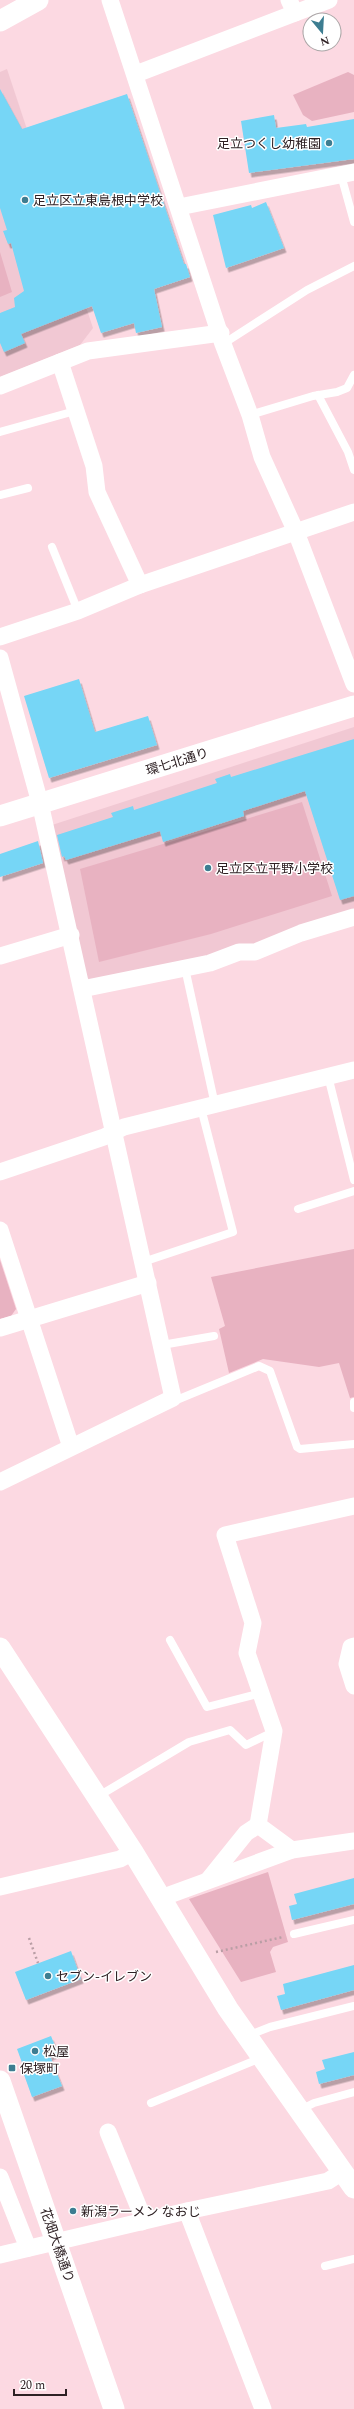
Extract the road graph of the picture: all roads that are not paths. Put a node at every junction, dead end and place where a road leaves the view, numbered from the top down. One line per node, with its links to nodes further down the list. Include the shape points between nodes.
1 (38, 0): 5 (street)
2 (110, 0): 6 (street)
3 (329, 0): 4 (street)
4 (292, 6): 6 (street)
5 (0, 21)
6 (136, 74): 8 (street)
7 (348, 174): 8 (street); 9 (lane)
8 (179, 207): 11 (street)
9 (354, 222)
10 (354, 266): 11 (lane)
11 (222, 339): 12 (street, via 88,351); 17 (street)
12 (60, 362): 14 (street); 16 (street)
13 (354, 375): 15 (lane, via 346,388)
14 (0, 386)
15 (318, 395): 17 (lane); 19 (lane, via 348,452)
16 (75, 411): 18 (lane); 25 (street, via 94,466 97,492)
17 (250, 415): 23 (street, via 262,457)
18 (0, 432)
19 (354, 470)
20 (28, 488): 21 (lane)
21 (0, 495)
22 (354, 512): 23 (street)
23 (296, 532): 25 (street); 29 (street)
24 (52, 547): 26 (lane)
25 (140, 585): 26 (street)
26 (78, 610): 27 (street)
27 (0, 636)
28 (0, 658): 31 (street)
29 (354, 684)
30 (354, 706): 31 (street, 環七北通り)
31 (40, 803): 32 (street, 環七北通り); 34 (street)
32 (0, 816)
33 (354, 917): 36 (street, via 301,933 256,952 239,952 210,963)
34 (71, 935): 35 (street); 37 (street)
35 (0, 956)
36 (185, 968): 37 (street); 40 (lane)
37 (82, 989): 41 (street)
38 (354, 1070): 39 (street)
39 (328, 1076): 40 (street); 43 (lane)
40 (208, 1106): 41 (street); 47 (lane, via 233,1232)
41 (114, 1131): 42 (street, via 104,1137); 47 (street)
42 (0, 1172)
43 (354, 1180)
44 (354, 1191): 45 (lane)
45 (298, 1210)
46 (0, 1230): 49 (street)
47 (144, 1262): 48 (street)
48 (148, 1283): 49 (street); 52 (street)
49 (29, 1319): 50 (street); 57 (street)
50 (0, 1328)
51 (214, 1336): 52 (lane)
52 (162, 1345): 53 (street)
53 (173, 1398): 56 (lane, via 179,1399 259,1366 270,1371 296,1447 300,1449); 57 (street)
54 (354, 1402): 55 (lane)
55 (354, 1408)
56 (354, 1444)
57 (71, 1447): 58 (street)
58 (0, 1482)
59 (354, 1506): 64 (street, via 225,1535 253,1622 247,1653)
60 (170, 1640): 64 (lane, via 207,1707)
61 (354, 1646): 63 (street, via 351,1647 347,1664)
62 (0, 1648): 66 (street)
63 (354, 1686)
64 (261, 1693): 65 (street)
65 (274, 1731): 66 (lane, via 246,1745 230,1730 189,1742); 67 (street)
66 (96, 1797): 70 (street)
67 (258, 1825): 69 (street); 71 (street, via 246,1833)
68 (354, 1841): 69 (street)
69 (292, 1850): 71 (street)
70 (133, 1852): 72 (street, via 120,1859); 73 (street)
71 (209, 1879): 73 (street)
72 (0, 1887)
73 (161, 1898): 77 (street)
74 (354, 1920): 75 (lane)
75 (294, 1934)
76 (354, 2006): 77 (lane, via 270,2026)
77 (246, 2036): 78 (street)
78 (261, 2058): 81 (lane); 82 (street)
79 (0, 2081): 88 (street, 花畑大橋通り)
80 (354, 2092): 82 (lane, via 314,2103)
81 (151, 2103)
82 (299, 2111): 85 (street)
83 (108, 2132): 87 (street, via 141,2213)
84 (0, 2177): 89 (street)
85 (350, 2181): 86 (street, via 328,2181)
86 (187, 2211): 87 (street); 94 (street)
87 (142, 2222): 88 (street)
88 (57, 2242): 89 (street); 93 (street, 花畑大橋通り)
89 (28, 2248): 90 (street)
90 (0, 2255)
91 (354, 2260): 92 (lane)
92 (325, 2266)
93 (114, 2409)
94 (263, 2409)

